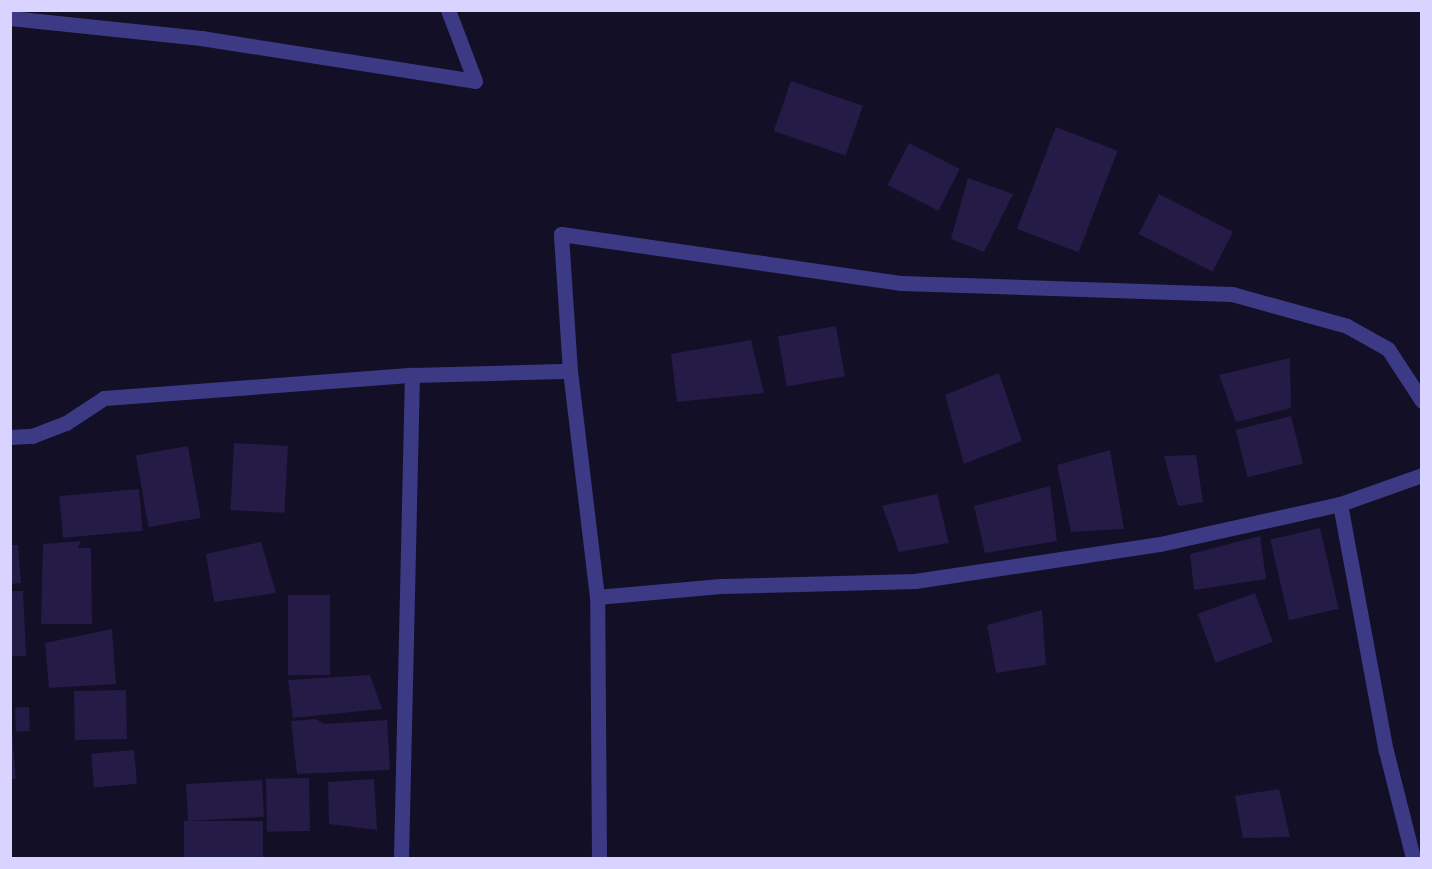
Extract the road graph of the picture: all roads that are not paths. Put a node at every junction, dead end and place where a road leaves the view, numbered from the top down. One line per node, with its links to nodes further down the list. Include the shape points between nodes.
1 (448, 10): 2 (street, via 475,81 201,38)
2 (10, 18)
3 (570, 371): 4 (street); 5 (street, via 561,234 901,283 1232,294 1347,326 1388,349); 9 (street)
4 (412, 375): 6 (street, via 104,398 66,423 32,436); 10 (street)
5 (1422, 401)
6 (10, 437)
7 (1422, 475): 8 (street)
8 (1340, 504): 9 (street, via 1160,544 915,581 721,586); 12 (street, via 1386,751)
9 (597, 597): 11 (street)
10 (401, 858)
11 (599, 858)
12 (1413, 858)

